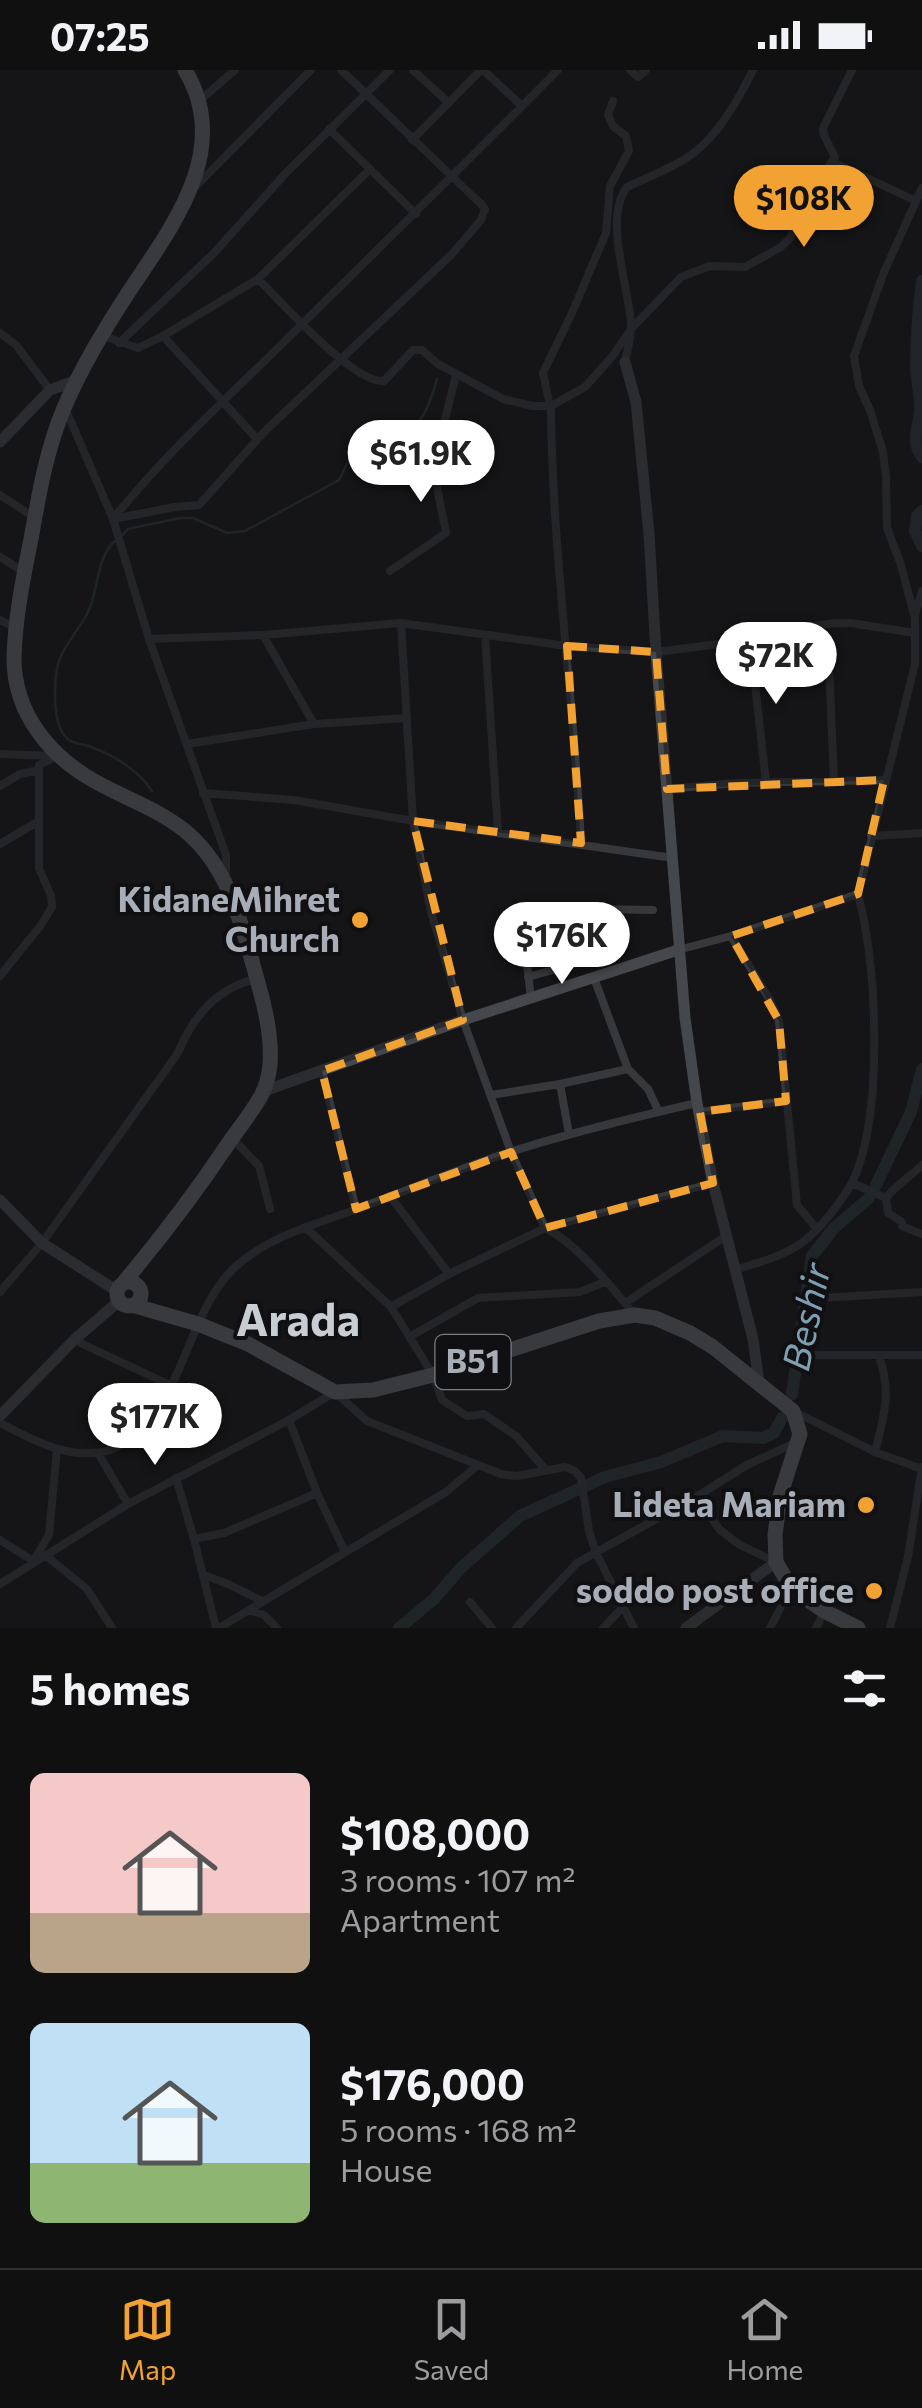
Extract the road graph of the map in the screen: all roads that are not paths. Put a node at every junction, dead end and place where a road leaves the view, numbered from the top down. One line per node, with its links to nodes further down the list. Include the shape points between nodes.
1 (185, 70): 15 (highway)
2 (236, 70): 15 (street)
3 (311, 70): 24 (street)
4 (341, 70): 13 (street)
5 (390, 70): 13 (street)
6 (414, 70): 16 (street)
7 (482, 70): 16 (street); 17 (street)
8 (558, 70): 17 (street)
9 (630, 70): 10 (street, via 638,78)
10 (646, 70)
11 (753, 70): 29 (street, via 697,151 621,195 617,231)
12 (852, 70): 20 (street, via 823,128)
13 (366, 93): 18 (street); 19 (street)
14 (613, 101): 40 (street, via 608,116 626,136 629,151 610,186 606,232 542,373)
15 (198, 102): 24 (highway, via 202,144)
16 (449, 104): 19 (street)
17 (522, 106): 22 (street)
18 (329, 129): 21 (street); 33 (street)
19 (412, 140): 22 (street)
20 (833, 162): 25 (street); 29 (street, via 781,247 745,268 710,266 681,277)
21 (370, 170): 26 (street); 27 (street)
22 (451, 176): 26 (street); 34 (street, via 485,209 481,220)
23 (922, 188): 25 (street)
24 (190, 192): 31 (highway)
25 (916, 200): 53 (street, via 854,356 883,452 886,528)
26 (416, 214): 28 (street)
27 (258, 279): 28 (street); 32 (street)
28 (302, 324): 34 (street); 39 (street)
29 (632, 328): 35 (street); 40 (street, via 585,388)
30 (0, 333): 38 (street)
31 (102, 335): 33 (street); 37 (highway)
32 (164, 336): 33 (street, via 138,348); 39 (street)
33 (119, 343)
34 (340, 359): 36 (street, via 377,382 413,350 422,350); 43 (street)
35 (625, 362): 63 (main road, via 636,402)
36 (456, 375): 40 (street, via 502,399); 42 (street)
37 (77, 380): 38 (main road); 41 (highway)
38 (50, 390): 44 (main road)
39 (222, 402): 43 (street); 48 (street)
40 (551, 406): 62 (street)
41 (64, 408): 47 (highway); 48 (street)
42 (442, 431): 45 (street); 50 (street, via 437,487 446,533)
43 (257, 440): 48 (street, via 199,505)
44 (0, 442)
45 (398, 470)
46 (0, 496): 47 (street)
47 (35, 518): 51 (highway)
48 (113, 519): 60 (street)
49 (0, 557): 51 (street)
50 (390, 571)
51 (24, 572): 54 (highway)
52 (922, 591): 53 (street)
53 (914, 618): 57 (street)
54 (8, 623): 68 (highway, via 18,692)
55 (401, 624): 58 (street); 59 (street); 64 (street)
56 (819, 626): 57 (street, via 851,623); 61 (street); 72 (street, via 829,664)
57 (915, 633): 70 (street, via 915,664)
58 (262, 635): 60 (street); 65 (street)
59 (485, 635): 62 (street); 78 (street)
60 (150, 640): 66 (street)
61 (750, 640): 63 (street); 71 (street)
62 (567, 646): 63 (street); 81 (street)
63 (656, 652): 74 (main road)
64 (407, 718): 65 (street); 77 (street)
65 (314, 724): 66 (street)
66 (187, 744): 75 (street)
67 (0, 754): 68 (street)
68 (58, 756): 69 (street); 84 (highway, via 184,830)
69 (39, 770): 73 (street); 76 (street)
70 (884, 780): 72 (street); 80 (street)
71 (766, 782): 72 (street); 74 (street)
72 (834, 782)
73 (0, 786)
74 (667, 789): 83 (main road)
75 (203, 793): 77 (street); 84 (street, via 226,856)
76 (40, 820): 82 (street); 90 (street, via 39,868 52,907)
77 (413, 820): 78 (street); 95 (street)
78 (498, 832): 81 (street)
79 (922, 833): 80 (street)
80 (871, 836): 85 (street)
81 (581, 843): 83 (street)
82 (0, 844)
83 (672, 858): 88 (main road)
84 (226, 882): 93 (highway)
85 (858, 894): 87 (street); 109 (street, via 873,1000 873,1068)
86 (653, 910): 91 (street, via 527,908 522,921)
87 (731, 936): 88 (street); 101 (street, via 778,1021)
88 (678, 950): 92 (main road); 102 (main road)
89 (585, 961): 91 (street)
90 (1, 972)
91 (528, 977): 94 (street)
92 (594, 978): 94 (main road); 96 (street)
93 (256, 979): 99 (highway, via 269,1038); 120 (street, via 213,999 188,1028 178,1053)
94 (531, 998): 95 (main road)
95 (462, 1020): 97 (main road); 100 (street)
96 (628, 1068): 98 (street); 103 (street)
97 (322, 1072): 99 (main road); 114 (street)
98 (560, 1084): 100 (street); 104 (street)
99 (264, 1091): 105 (highway)
100 (490, 1095): 106 (street)
101 (786, 1101): 102 (street); 117 (street, via 797,1205)
102 (698, 1108): 103 (street); 108 (main road)
103 (659, 1112): 104 (street)
104 (569, 1134): 106 (street)
105 (232, 1138): 113 (street, via 259,1166); 126 (highway, via 146,1256)
106 (510, 1152): 110 (street); 116 (street)
107 (922, 1165): 111 (street)
108 (713, 1183): 116 (street); 119 (main road)
109 (852, 1183): 111 (street); 117 (street)
110 (390, 1196): 114 (street); 122 (street)
111 (886, 1198): 118 (street, via 888,1213)
112 (0, 1200): 120 (main road)
113 (270, 1209)
114 (356, 1209): 115 (street)
115 (305, 1227): 128 (street); 130 (street, via 233,1268)
116 (545, 1228): 122 (street); 123 (street)
117 (817, 1229): 121 (street, via 782,1253)
118 (922, 1234)
119 (726, 1236): 121 (main road); 129 (street)
120 (42, 1243): 124 (street); 126 (main road)
121 (734, 1270): 137 (main road)
122 (449, 1274): 128 (street)
123 (606, 1282): 129 (street); 131 (street, via 580,1292 478,1298)
124 (0, 1292)
125 (922, 1292): 127 (street)
126 (129, 1293): 130 (highway, via 161,1313); 132 (main road)
127 (820, 1298)
128 (391, 1307): 131 (street)
129 (630, 1309): 136 (highway, B51); 137 (highway, B51, via 690,1332)
130 (198, 1324): 138 (street); 139 (highway)
131 (411, 1336): 136 (street)
132 (74, 1340): 138 (street); 141 (main road)
133 (804, 1355): 135 (street)
134 (922, 1355): 135 (street)
135 (879, 1356): 145 (street, via 887,1394)
136 (433, 1375): 139 (highway, B51); 149 (street, via 442,1400 466,1416 484,1414)
137 (759, 1383): 140 (highway, B51)
138 (170, 1385): 146 (street, via 151,1420)
139 (334, 1392): 142 (street); 147 (street, via 367,1421)
140 (793, 1410): 143 (highway); 145 (street)
141 (0, 1420): 144 (street)
142 (289, 1420): 150 (street); 151 (street)
143 (798, 1442): 152 (street); 160 (highway, via 780,1496)
144 (56, 1448): 146 (street); 159 (street, via 48,1535)
145 (876, 1452): 148 (street)
146 (98, 1453): 153 (street)
147 (478, 1465): 149 (street, via 517,1476); 156 (street, via 446,1492)
148 (922, 1468): 180 (street)
149 (546, 1469): 157 (street, via 570,1468 581,1478)
150 (176, 1478): 153 (street); 154 (street)
151 (317, 1493): 154 (street, via 224,1533); 156 (street)
152 (696, 1497): 157 (street); 160 (street, via 720,1530)
153 (128, 1504): 158 (street)
154 (194, 1538): 161 (street)
155 (0, 1540): 159 (street)
156 (344, 1552): 164 (street)
157 (596, 1553): 166 (street); 173 (street, via 564,1575)
158 (44, 1556): 159 (street); 169 (street, via 87,1589)
159 (33, 1561): 162 (street)
160 (776, 1562): 163 (highway); 176 (main road)
161 (204, 1575): 164 (street); 170 (street)
162 (0, 1584)
163 (791, 1588): 168 (highway); 177 (street)
164 (262, 1602): 167 (street)
165 (470, 1602): 172 (street)
166 (622, 1606): 174 (street); 175 (street)
167 (249, 1610): 170 (street); 171 (street)
168 (824, 1611): 178 (street); 179 (highway)
169 (112, 1628)
170 (218, 1628)
171 (277, 1628)
172 (492, 1628)
173 (516, 1628)
174 (604, 1628)
175 (634, 1628)
176 (686, 1628)
177 (770, 1628)
178 (816, 1628)
179 (858, 1628)
180 (890, 1628)

